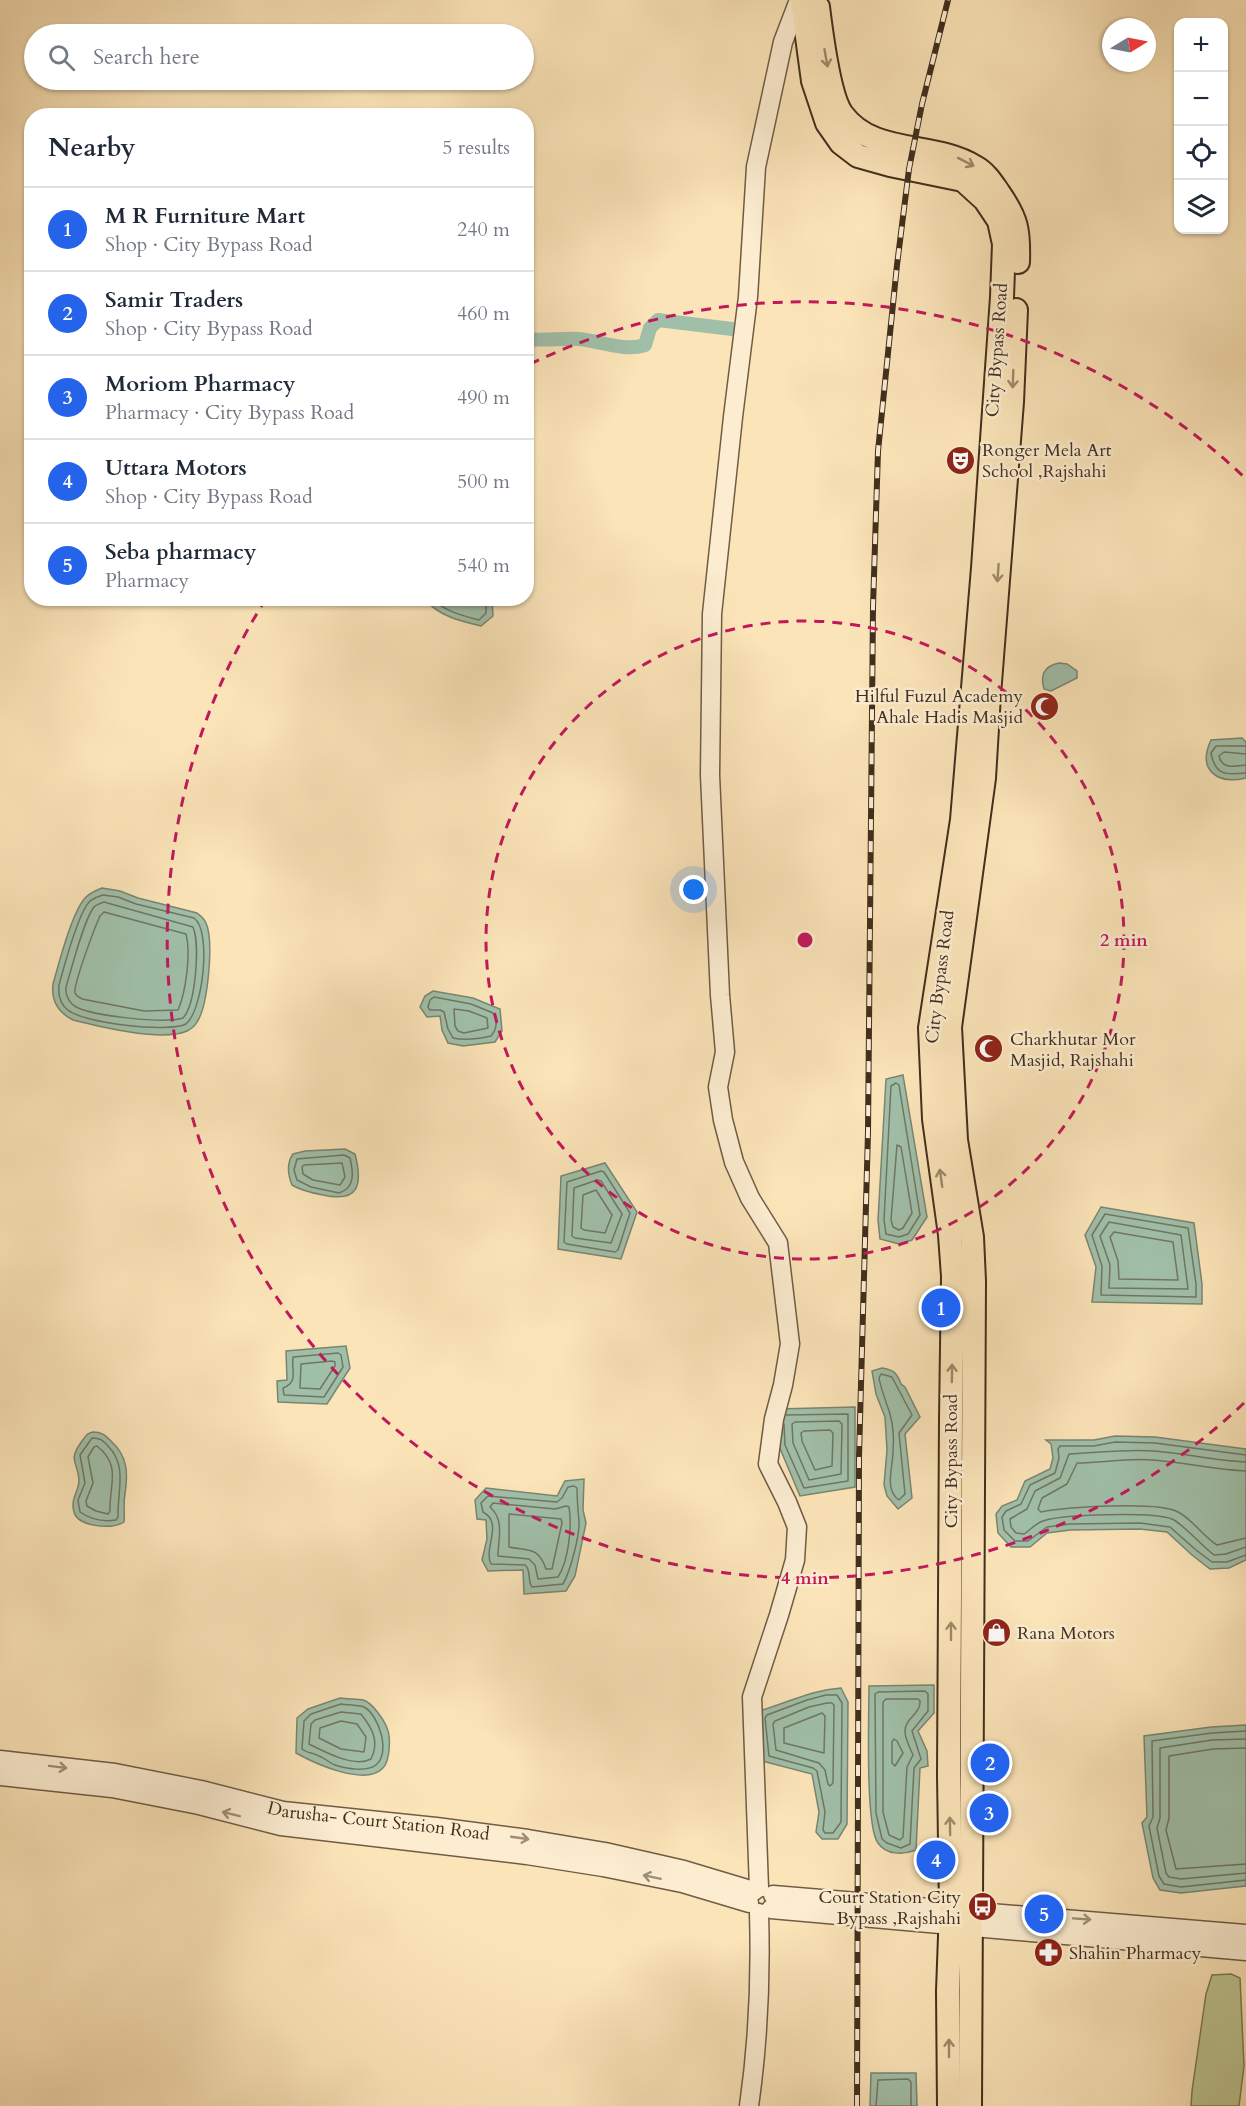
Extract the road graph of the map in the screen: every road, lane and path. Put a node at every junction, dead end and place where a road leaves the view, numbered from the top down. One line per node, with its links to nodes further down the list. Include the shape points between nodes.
1 (800, 0): 5 (street, via 783,42 756,168 748,297 712,614 710,775 725,1052 718,1087 734,1162 778,1244 790,1344 768,1464 797,1527 795,1560 752,1697); 6 (main road, City Bypass Road, one-way to 1, via 949,1775 953,1276 934,1119 930,1028 962,820 1004,244 999,221 986,200 963,180 858,156 841,142 827,123 813,81)
2 (817, 0): 6 (main road, one-way to 6, via 830,81 840,112 854,127 880,142 955,157 975,167 988,177 1012,213 1017,231 1012,402 984,778 950,1027 956,1140 972,1237 974,1281 972,1652)
3 (0, 1760): 5 (street, Darusha- Court Station Road, one-way to 5, via 115,1773 283,1810 605,1852 684,1870)
4 (0, 1776): 5 (street, Darusha- Court Station Road, one-way to 4, via 603,1866 281,1826 112,1788)
5 (761, 1900): 6 (street, Darusha- Court Station Road); 9 (street, via 755,2069)
6 (962, 1918): 7 (street, Darusha- Court Station Road, one-way to 7); 8 (street, Darusha- Court Station Road, via 1090,1936); 10 (main road, City Bypass Road, one-way to 6); 11 (main road)
7 (1246, 1934)
8 (1246, 1951)
9 (749, 2106)
10 (949, 2106)
11 (970, 2106)

